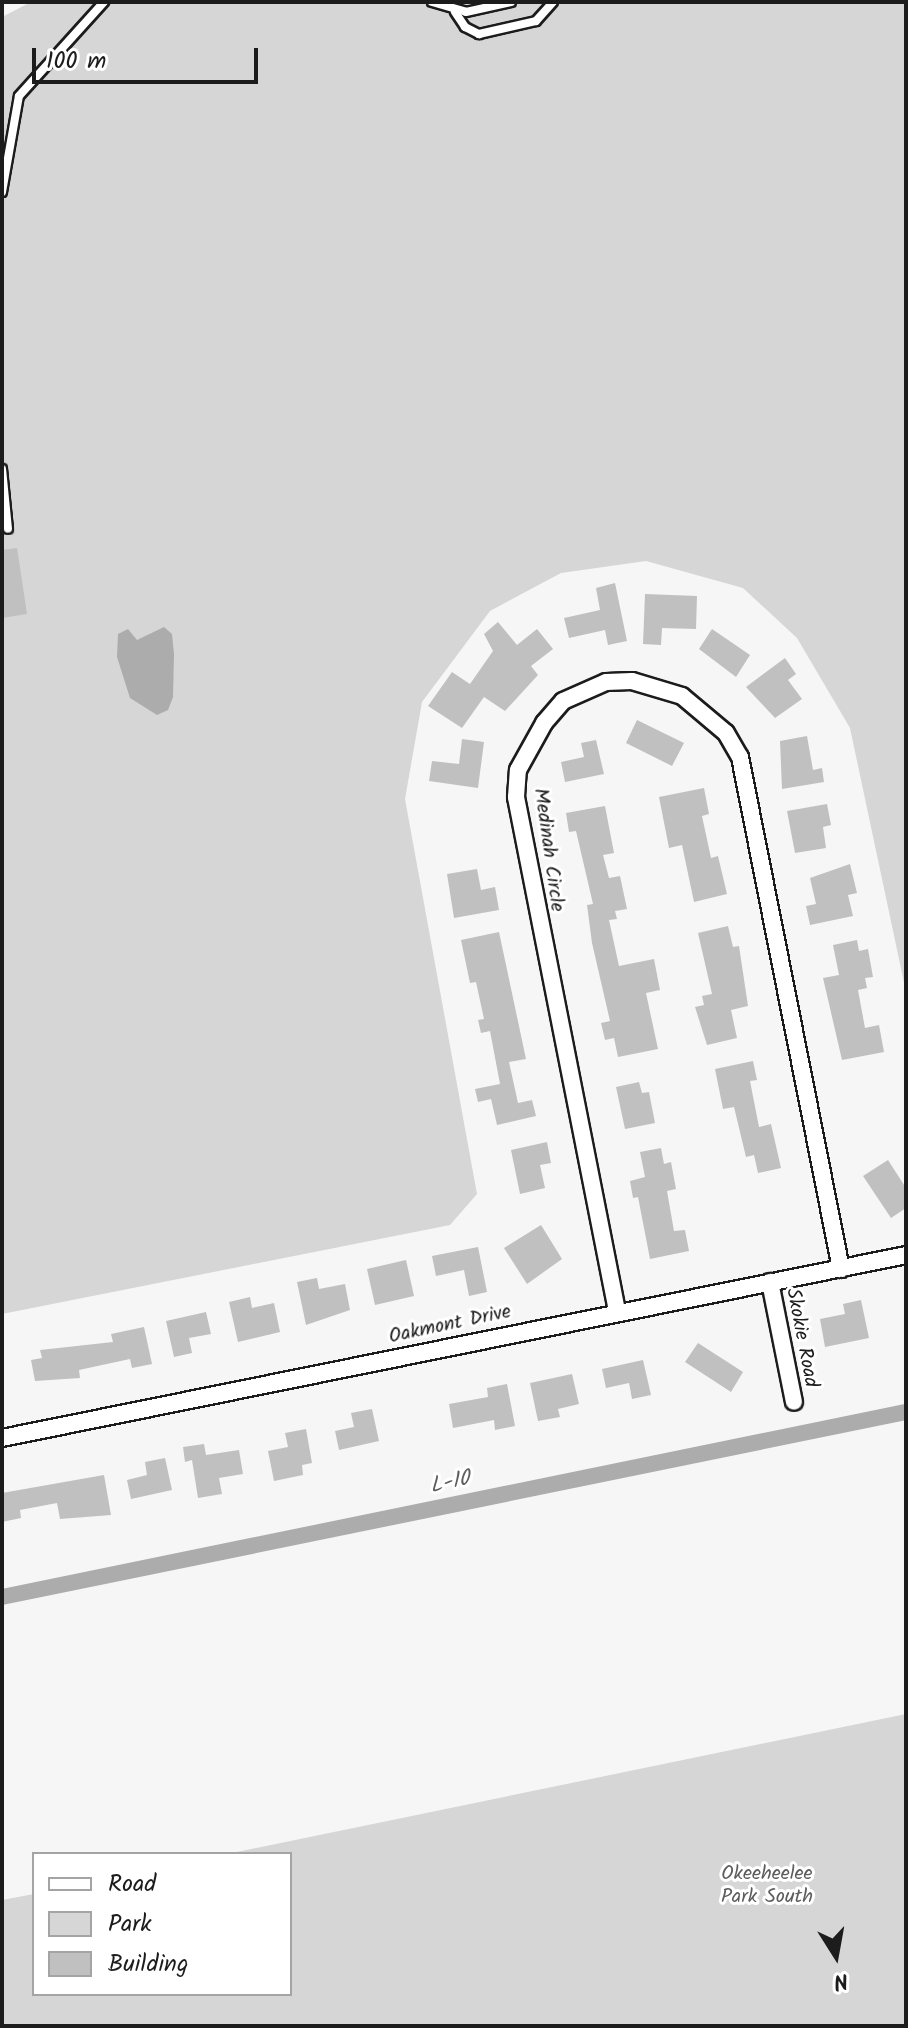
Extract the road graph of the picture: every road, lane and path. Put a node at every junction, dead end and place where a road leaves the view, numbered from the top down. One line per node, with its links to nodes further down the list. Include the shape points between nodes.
1 (104, 2): 6 (lane, via 19,96)
2 (432, 2): 5 (lane)
3 (511, 2): 5 (lane)
4 (553, 2): 5 (lane, via 536,21 479,34 465,27)
5 (455, 12)
6 (2, 192)
7 (2, 469): 8 (lane)
8 (8, 529)
9 (906, 1255): 10 (street, Oakmont Drive)
10 (841, 1269): 11 (street, Oakmont Drive); 12 (street, Medinah Circle, via 740,757 726,733 682,696 632,681 606,682 563,701 544,723 518,770 516,797)
11 (770, 1282): 12 (street, Oakmont Drive); 13 (street, Skokie Road)
12 (617, 1311): 14 (street, Oakmont Drive)
13 (794, 1402)
14 (2, 1438)

